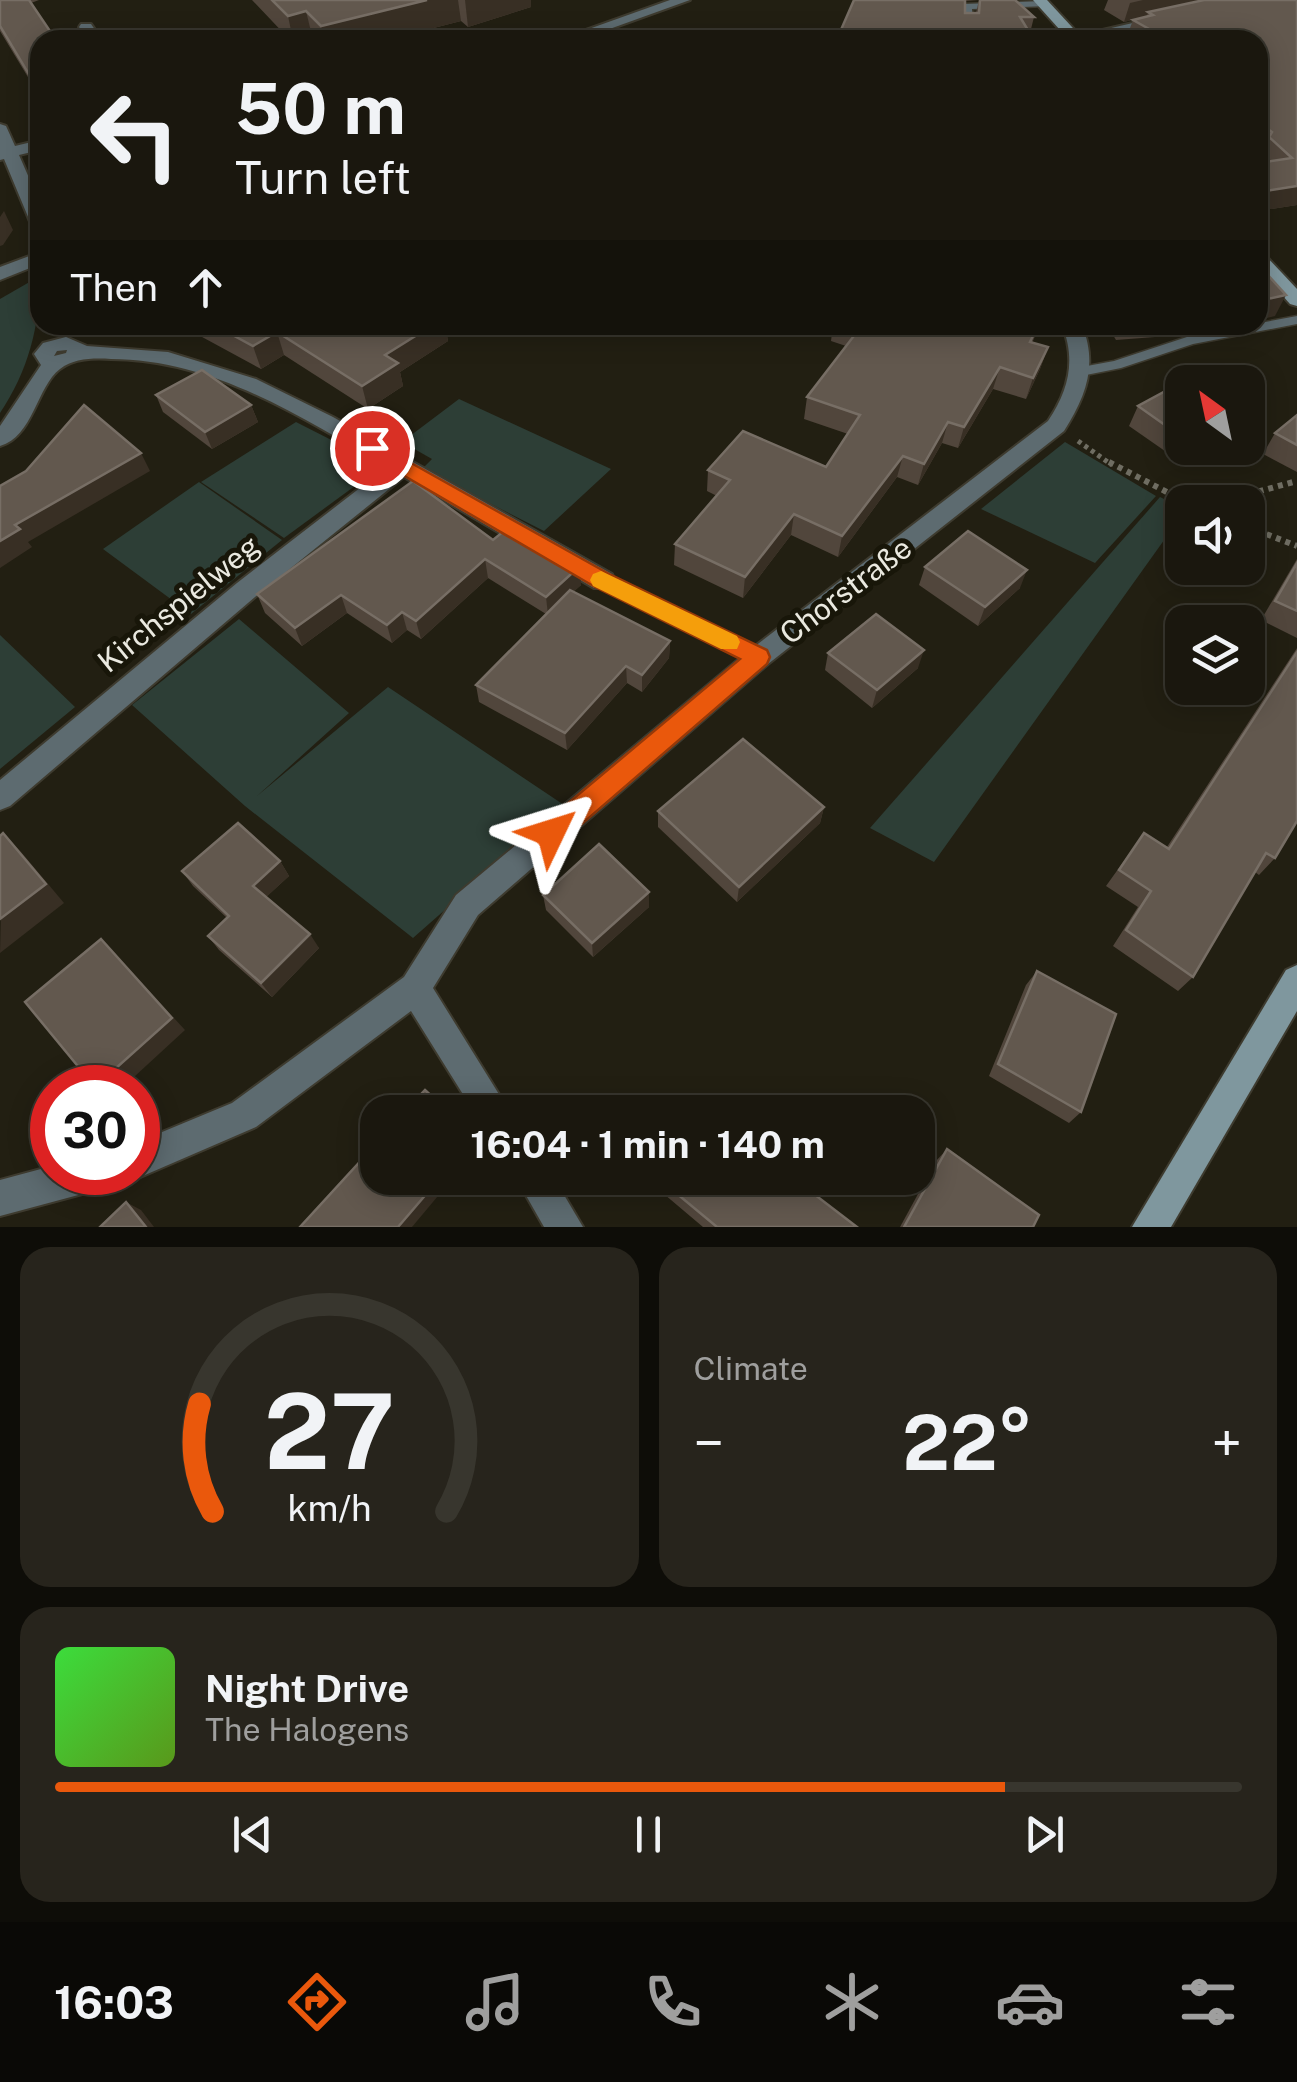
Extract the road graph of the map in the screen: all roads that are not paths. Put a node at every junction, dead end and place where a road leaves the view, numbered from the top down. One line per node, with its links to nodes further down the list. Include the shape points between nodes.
1 (682, 0): 5 (street)
2 (1042, 2): 4 (lane, via 968,6); 6 (street)
3 (1184, 15): 7 (street)
4 (968, 29)
5 (595, 30)
6 (1068, 30)
7 (1116, 30)
8 (0, 129): 10 (street)
9 (30, 148): 10 (street)
10 (4, 154): 11 (street)
11 (30, 205)
12 (30, 261): 14 (street)
13 (1268, 269): 15 (street)
14 (0, 274)
15 (1297, 300)
16 (1297, 320): 17 (lane)
17 (1268, 325)
18 (1077, 335): 21 (street)
19 (1217, 335): 21 (lane)
20 (55, 344): 22 (street); 23 (street, via 70,360 78,352 147,353 216,369 278,394)
21 (1081, 371): 25 (street, Chorstraße, via 1074,400 1056,426)
22 (0, 439)
23 (404, 466): 24 (street); 26 (street, Kirchspielweg)
24 (603, 581): 25 (lane)
25 (759, 657): 28 (street, Chorstraße, via 468,906)
26 (0, 797)
27 (1297, 982): 35 (street)
28 (415, 988): 29 (street); 30 (street, via 244,1115)
29 (482, 1095)
30 (160, 1151)
31 (30, 1190): 33 (street)
32 (545, 1195): 34 (street)
33 (0, 1198)
34 (565, 1227)
35 (1150, 1227)

